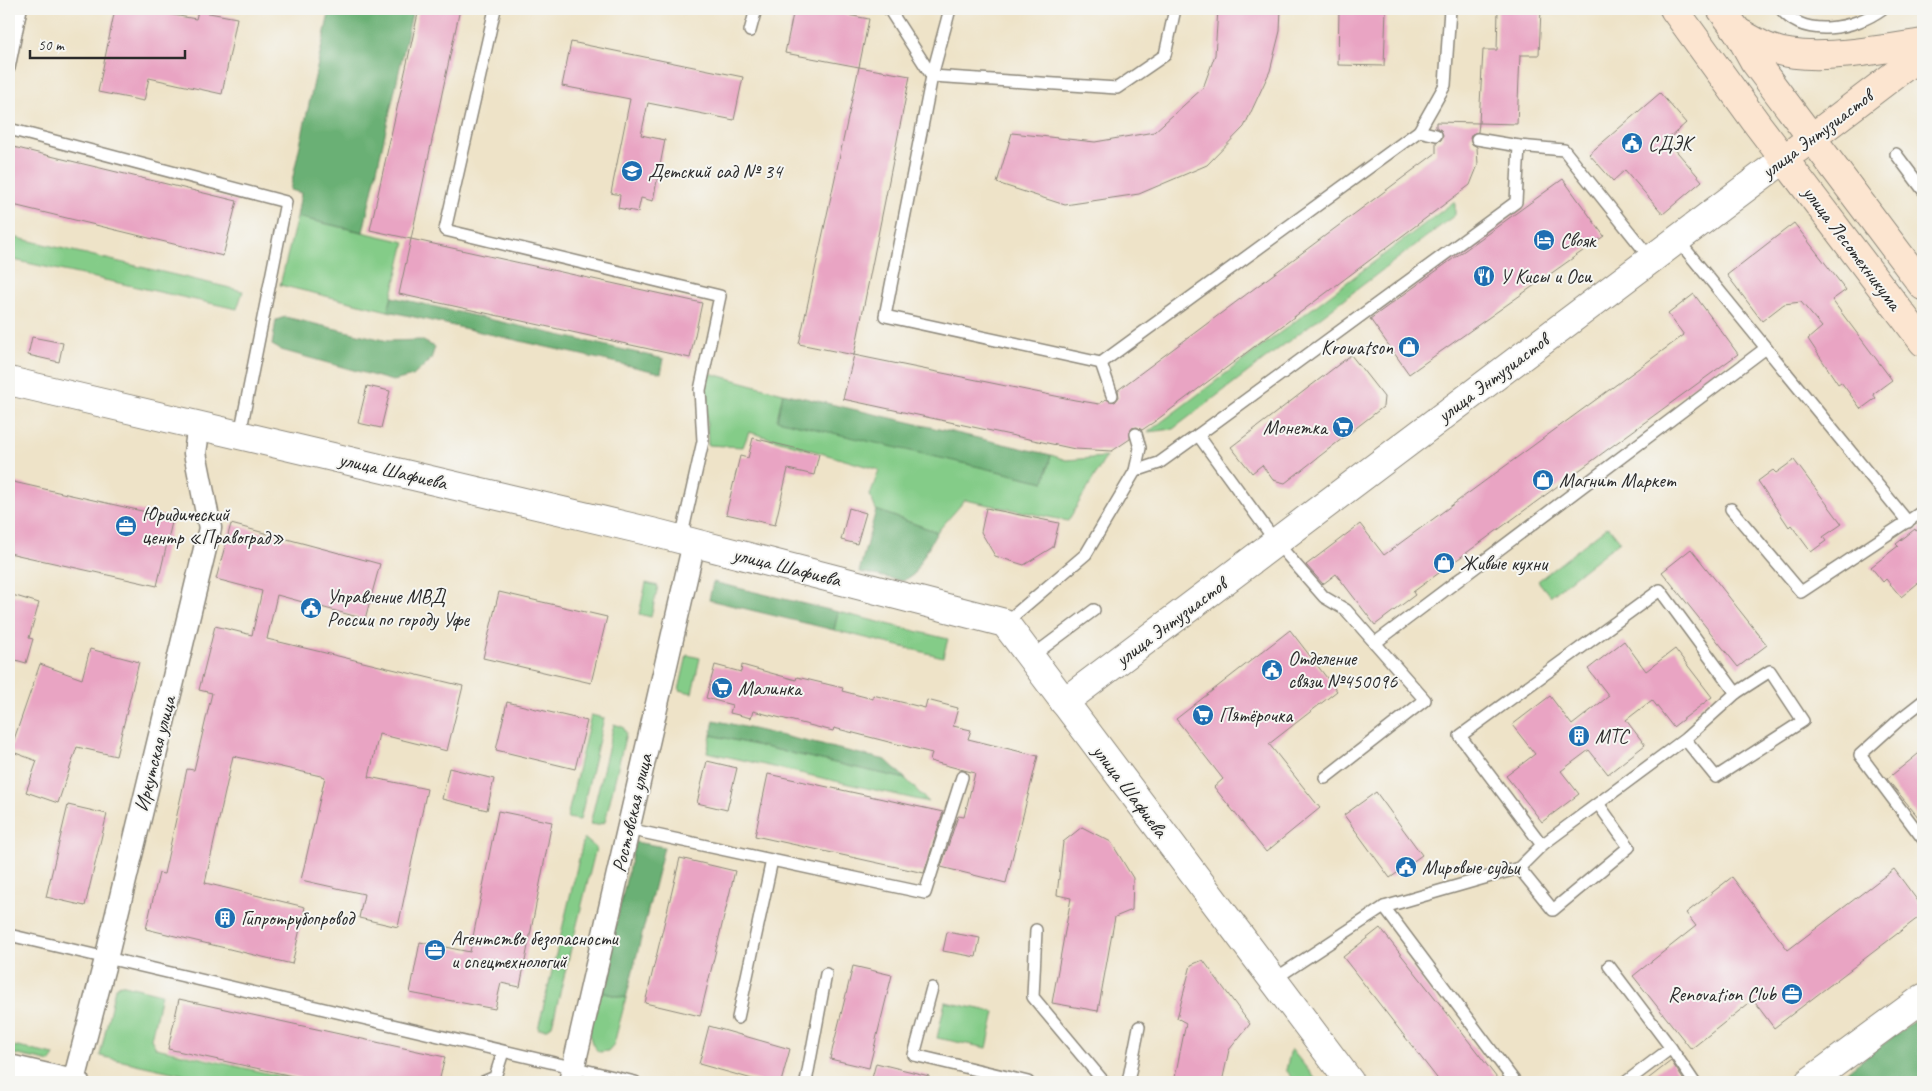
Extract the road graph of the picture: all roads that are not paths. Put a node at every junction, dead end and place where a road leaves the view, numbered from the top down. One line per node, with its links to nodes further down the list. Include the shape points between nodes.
1 (22, 9): 16 (lane)
2 (496, 9): 43 (lane, via 445,230 720,296 700,390 703,441)
3 (756, 9): 12 (lane)
4 (889, 9): 17 (lane)
5 (950, 9): 17 (lane)
6 (1175, 9): 17 (lane, via 1165,55 1117,88)
7 (1450, 9): 19 (lane, via 1445,84)
8 (1674, 9): 25 (main road, улица Лесотехникума)
9 (1721, 9): 13 (main road, улица Лесотехникума)
10 (1781, 9): 11 (lane, via 1788,18 1802,26 1858,23)
11 (1882, 9)
12 (750, 31)
13 (1738, 32): 14 (main road, via 1770,49 1804,55 1850,53); 21 (main road, улица Лесотехникума, via 1754,61)
14 (1923, 43)
15 (1923, 53): 21 (main road, улица Энтузиастов)
16 (9, 68)
17 (932, 76): 32 (lane, via 885,316)
18 (9, 129): 36 (lane, via 286,202)
19 (1419, 131): 20 (lane); 32 (lane)
20 (1436, 135)
21 (1812, 138): 25 (main road, улица Энтузиастов); 29 (main road, улица Лесотехникума)
22 (1477, 139): 23 (lane)
23 (1519, 146): 28 (lane, via 1564,150); 38 (lane, via 1516,202)
24 (1896, 154): 26 (lane)
25 (1784, 159): 27 (street, улица Энтузиастов); 30 (main road, улица Лесотехникума)
26 (1923, 190)
27 (1677, 239): 28 (street, улица Энтузиастов); 31 (lane)
28 (1650, 259): 44 (street, улица Энтузиастов)
29 (1923, 286)
30 (1923, 342)
31 (1766, 348): 42 (lane); 47 (lane)
32 (1101, 363): 34 (lane)
33 (9, 381): 35 (street, улица Шафиева)
34 (1112, 395)
35 (199, 425): 36 (street, улица Шафиева); 64 (street, Иркутская улица, via 195,453 210,528)
36 (240, 434): 43 (street, улица Шафиева)
37 (1136, 434): 39 (lane, via 1140,459)
38 (1198, 435): 39 (lane, via 1159,463); 44 (lane)
39 (1135, 471): 46 (lane, via 1086,554)
40 (1732, 510): 42 (lane, via 1801,592)
41 (1923, 511): 42 (lane)
42 (1908, 522)
43 (688, 541): 46 (street, улица Шафиева); 56 (street, Ростовская улица)
44 (1276, 542): 47 (lane, via 1324,597 1346,610); 50 (street, улица Энтузиастов)
45 (1094, 610): 48 (lane)
46 (1005, 623): 48 (street, улица Шафиева)
47 (1375, 643): 54 (lane, via 1425,700)
48 (1031, 657): 50 (street, улица Шафиева)
49 (1736, 693): 52 (lane); 52 (lane, via 1770,671 1802,721 1716,776); 58 (lane, via 1660,590 1460,736)
50 (1064, 702): 67 (street, улица Шафиева)
51 (1922, 705): 57 (lane, via 1860,755)
52 (1686, 738): 55 (lane)
53 (962, 778): 59 (lane, via 924,893)
54 (1324, 778)
55 (1599, 805): 58 (lane); 60 (lane, via 1629,847 1554,910)
56 (628, 828): 59 (lane); 75 (street, Ростовская улица)
57 (1923, 840)
58 (1542, 844): 60 (lane)
59 (772, 860): 70 (lane)
60 (1519, 868): 61 (lane)
61 (1384, 907): 67 (lane); 84 (lane)
62 (1036, 930): 81 (lane, via 1033,997)
63 (9, 935): 64 (lane)
64 (106, 958): 73 (lane); 76 (street, Иркутская улица)
65 (1609, 966): 72 (lane)
66 (826, 974): 79 (lane)
67 (1273, 980): 83 (street, улица Шафиева)
68 (932, 988): 80 (lane, via 914,1055)
69 (1923, 998): 87 (street)
70 (738, 1018)
71 (1139, 1027): 82 (lane)
72 (1670, 1048): 85 (lane); 86 (lane)
73 (504, 1052): 75 (lane); 77 (lane, via 495,1077)
74 (9, 1066): 76 (street)
75 (572, 1075): 78 (lane)
76 (76, 1082)
77 (483, 1082)
78 (635, 1082)
79 (806, 1082)
80 (1028, 1082)
81 (1104, 1082)
82 (1128, 1082)
83 (1350, 1082)
84 (1515, 1082)
85 (1626, 1082)
86 (1694, 1082)
87 (1809, 1082)

